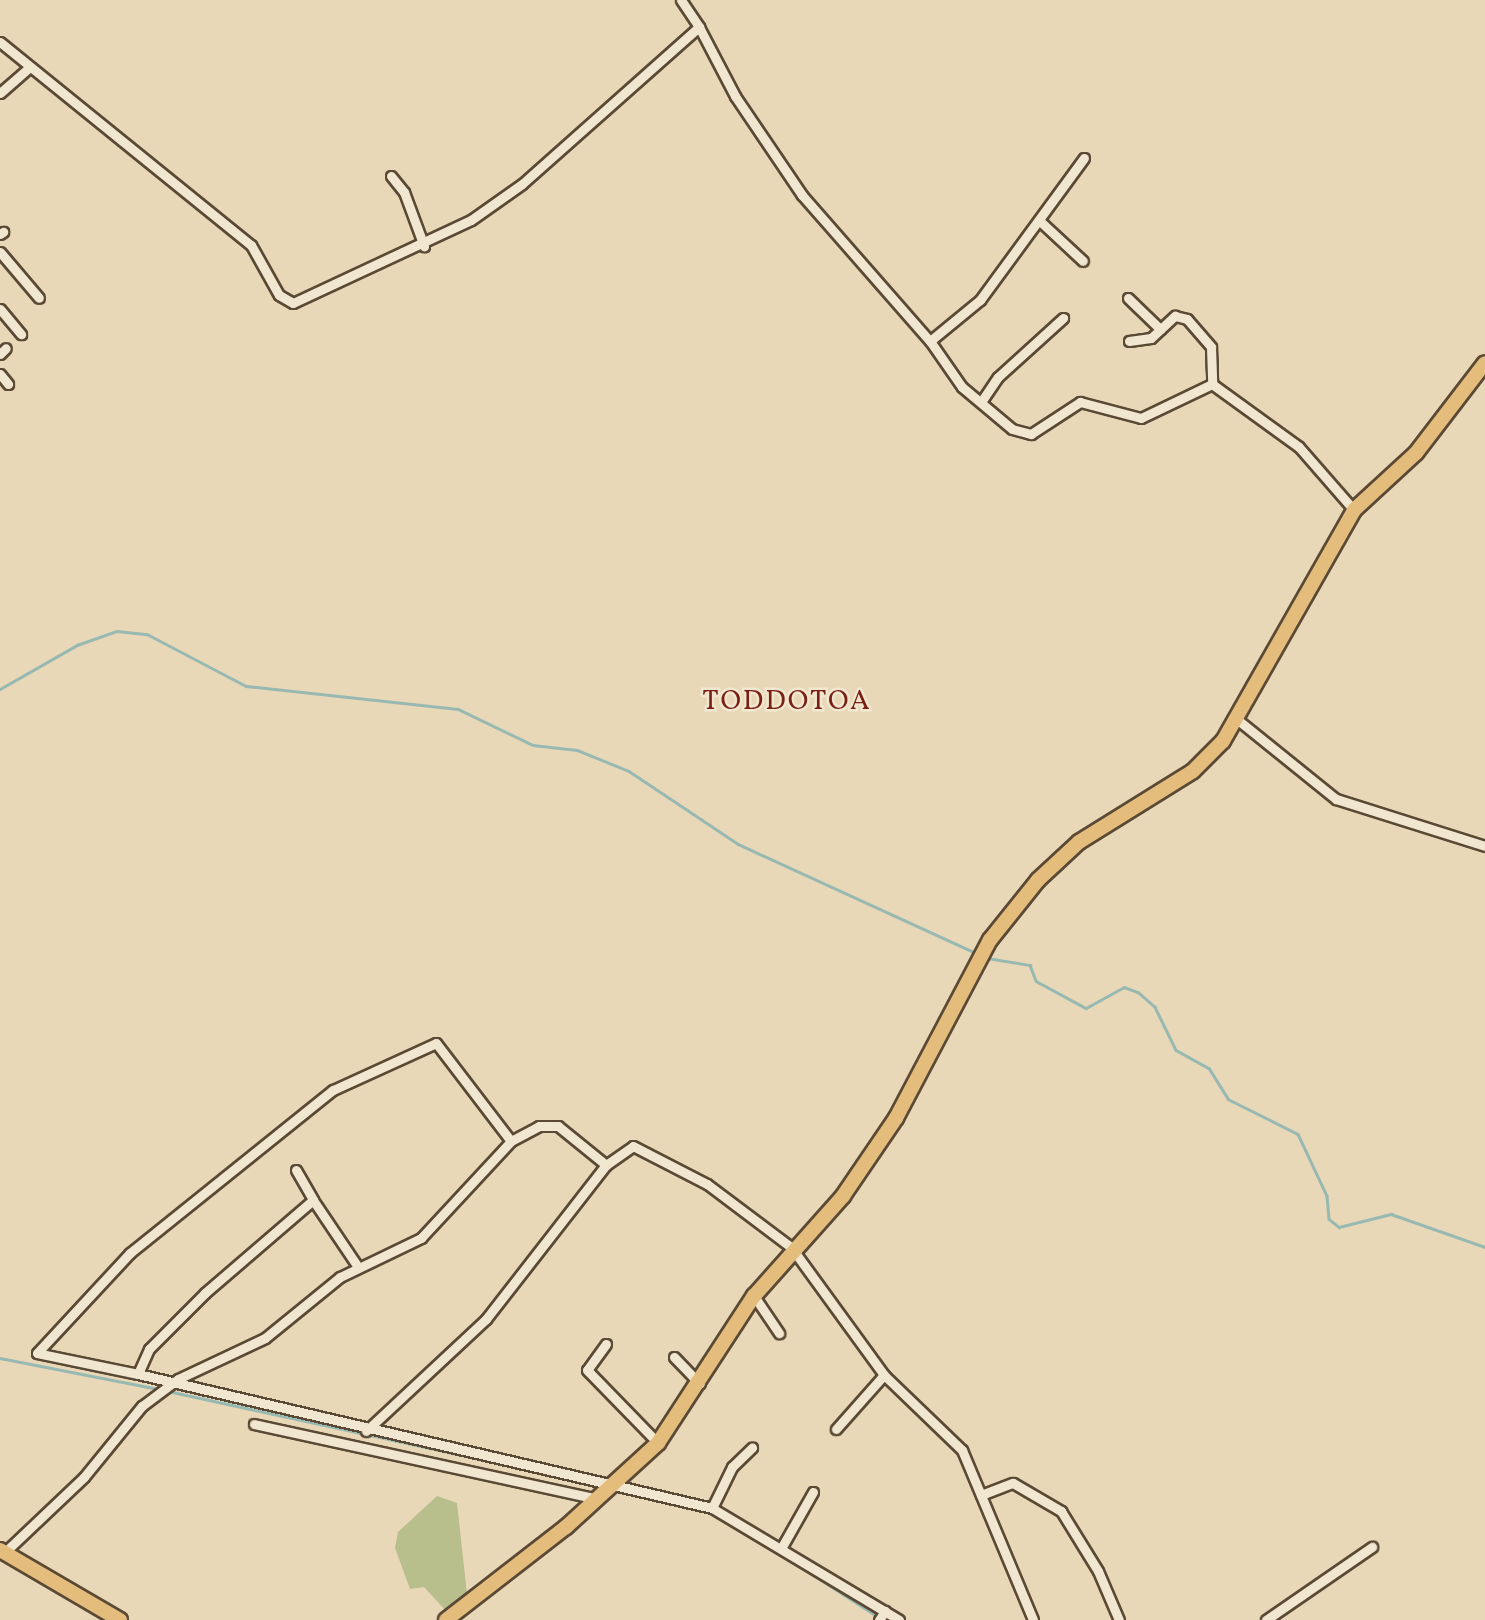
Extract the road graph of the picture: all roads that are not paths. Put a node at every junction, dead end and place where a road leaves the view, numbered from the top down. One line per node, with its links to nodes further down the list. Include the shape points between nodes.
1 (681, 0): 2 (street)
2 (699, 27): 9 (street, via 522,184); 18 (street, via 735,96 802,195)
3 (0, 42): 4 (street)
4 (28, 69): 5 (street); 9 (street, via 251,246 286,301 307,299)
5 (0, 93)
6 (1084, 158): 8 (street)
7 (391, 176): 9 (street, via 404,192)
8 (1041, 222): 11 (street); 18 (street, via 980,300)
9 (424, 246)
10 (0, 252): 12 (street)
11 (1083, 261)
12 (39, 298)
13 (1128, 298): 16 (street)
14 (0, 309): 17 (street)
15 (1063, 318): 24 (street, via 998,377)
16 (1160, 328): 19 (street, via 1145,341); 23 (street, via 1179,316 1200,330 1211,347)
17 (21, 334)
18 (930, 341): 24 (street)
19 (1129, 341)
20 (1485, 363): 25 (main road, via 1416,453)
21 (0, 374): 22 (street)
22 (8, 384)
23 (1212, 384): 24 (street, via 1141,418 1080,402 1026,435); 25 (street, via 1299,447)
24 (981, 402)
25 (1354, 510): 26 (main road)
26 (1238, 720): 27 (street, via 1336,799); 32 (main road, via 1193,771 1079,842 1038,880 981,956 896,1118 843,1196)
27 (1485, 846)
28 (510, 1141): 29 (street, via 539,1126 558,1126); 33 (street, via 421,1238); 38 (street, via 436,1043 326,1094 130,1252 37,1353)
29 (606, 1166): 32 (street, via 628,1146 653,1154 707,1184); 44 (street, via 486,1319)
30 (296, 1170): 31 (street)
31 (313, 1200): 33 (street); 38 (street, via 205,1293 149,1349)
32 (793, 1250): 34 (main road); 39 (street)
33 (358, 1267): 41 (street, via 265,1338)
34 (754, 1296): 35 (street); 40 (main road)
35 (779, 1333)
36 (606, 1345): 45 (street, via 587,1370)
37 (674, 1357): 40 (street)
38 (138, 1374): 41 (street)
39 (884, 1375): 43 (street); 49 (street, via 958,1445)
40 (700, 1384): 45 (main road)
41 (167, 1388): 44 (street); 53 (street, via 137,1410 84,1477)
42 (254, 1424): 47 (street)
43 (836, 1429)
44 (366, 1431): 47 (street)
45 (658, 1443): 47 (main road)
46 (752, 1448): 50 (street, via 732,1467)
47 (607, 1490): 50 (street); 56 (main road)
48 (813, 1492): 51 (street)
49 (982, 1495): 58 (street); 59 (street, via 1013,1483 1061,1511 1098,1571)
50 (712, 1508): 51 (street)
51 (783, 1545): 54 (street)
52 (1372, 1547): 60 (street)
53 (2, 1551): 55 (main road)
54 (881, 1616): 57 (street)
55 (120, 1620)
56 (446, 1620)
57 (899, 1620)
58 (1033, 1620)
59 (1119, 1620)
60 (1266, 1620)

